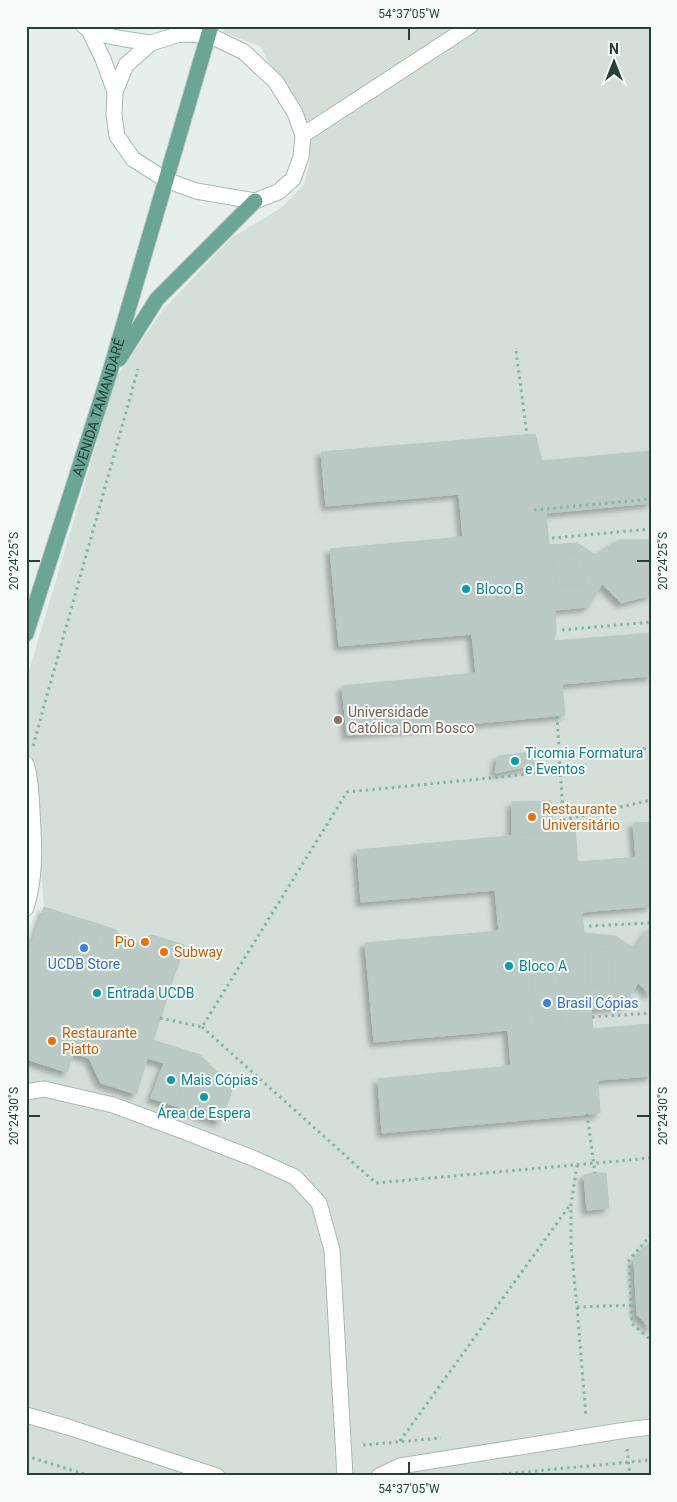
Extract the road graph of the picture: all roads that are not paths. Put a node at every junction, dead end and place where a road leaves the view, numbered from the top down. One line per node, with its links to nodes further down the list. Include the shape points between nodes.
1 (470, 26): 6 (street)
2 (86, 28): 4 (street); 5 (street, via 103,59)
3 (210, 31): 4 (street, via 180,34); 6 (street, via 244,52 276,82 295,113); 7 (main road, AVENIDA TAMANDARÉ)
4 (152, 43): 5 (street, via 126,65)
5 (115, 92): 7 (street, via 117,136 133,159)
6 (303, 135): 8 (street, via 301,156 292,179 278,192)
7 (166, 180): 8 (street, via 196,191); 9 (main road, AVENIDA TAMANDARÉ)
8 (255, 201): 9 (main road, via 157,299)
9 (109, 375): 10 (main road, AVENIDA TAMANDARÉ)
10 (26, 634)
11 (27, 766): 12 (street, via 34,845 31,894)
12 (26, 908)
13 (26, 1092): 18 (street, via 44,1089 104,1103 184,1131 295,1177 318,1203 332,1250)
14 (26, 1415): 17 (street)
15 (651, 1427): 16 (street)
16 (397, 1471): 19 (street)
17 (217, 1476)
18 (345, 1476)
19 (379, 1476)

